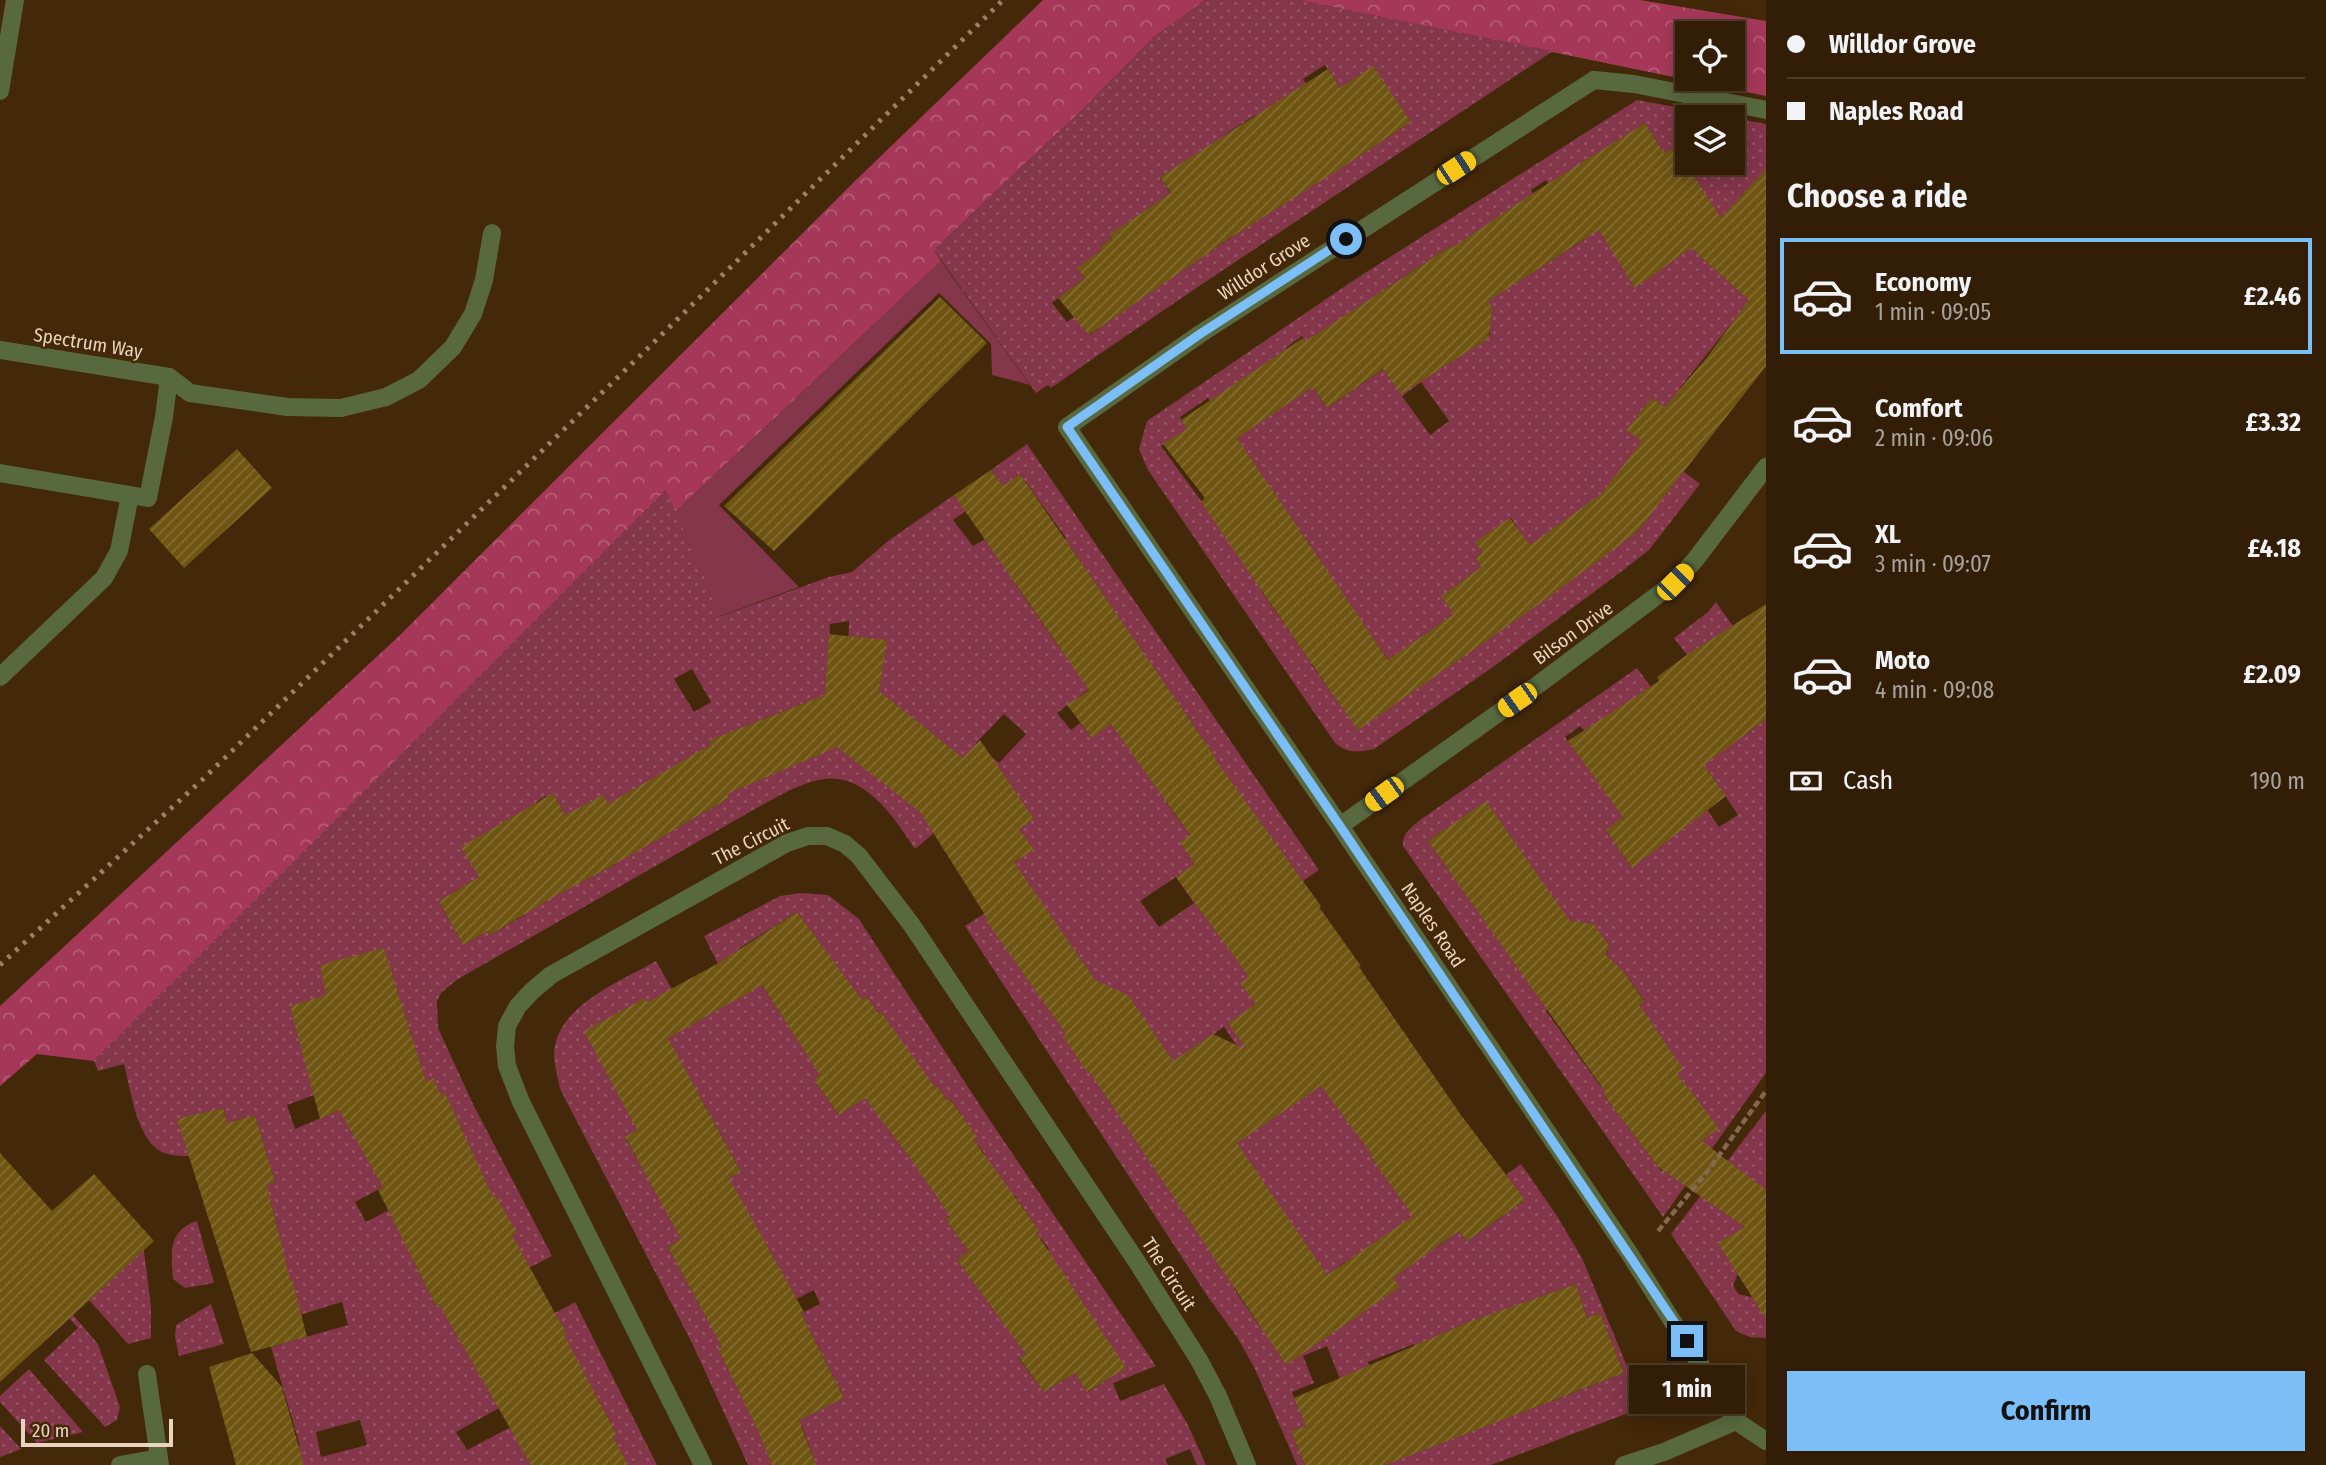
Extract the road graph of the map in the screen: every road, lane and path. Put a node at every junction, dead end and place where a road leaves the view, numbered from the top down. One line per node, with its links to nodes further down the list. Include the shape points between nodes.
1 (15, 0): 2 (street)
2 (0, 91)
3 (1766, 110): 7 (street, Willdor Grove, via 1594,80 1222,320)
4 (492, 233): 6 (street, via 473,314 453,347 419,380 386,397 341,408 287,407 191,393)
5 (0, 350): 6 (street, Spectrum Way)
6 (170, 377): 10 (street, via 148,498)
7 (1067, 427): 12 (street, Naples Road)
8 (1766, 467): 12 (street, Bilson Drive, via 1675,582)
9 (0, 473): 10 (street)
10 (130, 495): 11 (street, via 119,551 104,579)
11 (0, 677)
12 (1340, 826): 14 (street, Naples Road)
13 (1766, 1091): 14 (path, via 1664,1226)
14 (1629, 1253): 16 (street, Naples Road)
15 (147, 1374): 18 (street)
16 (1736, 1421): 17 (street, Naples Road); 22 (street)
17 (1766, 1441)
18 (159, 1462): 19 (street)
19 (120, 1465)
20 (703, 1465): 21 (street, The Circuit, via 521,1102 508,1066 507,1026 517,1006 551,975 787,843 827,836 859,856 961,998 1199,1360)
21 (1247, 1465)
22 (1624, 1465)

